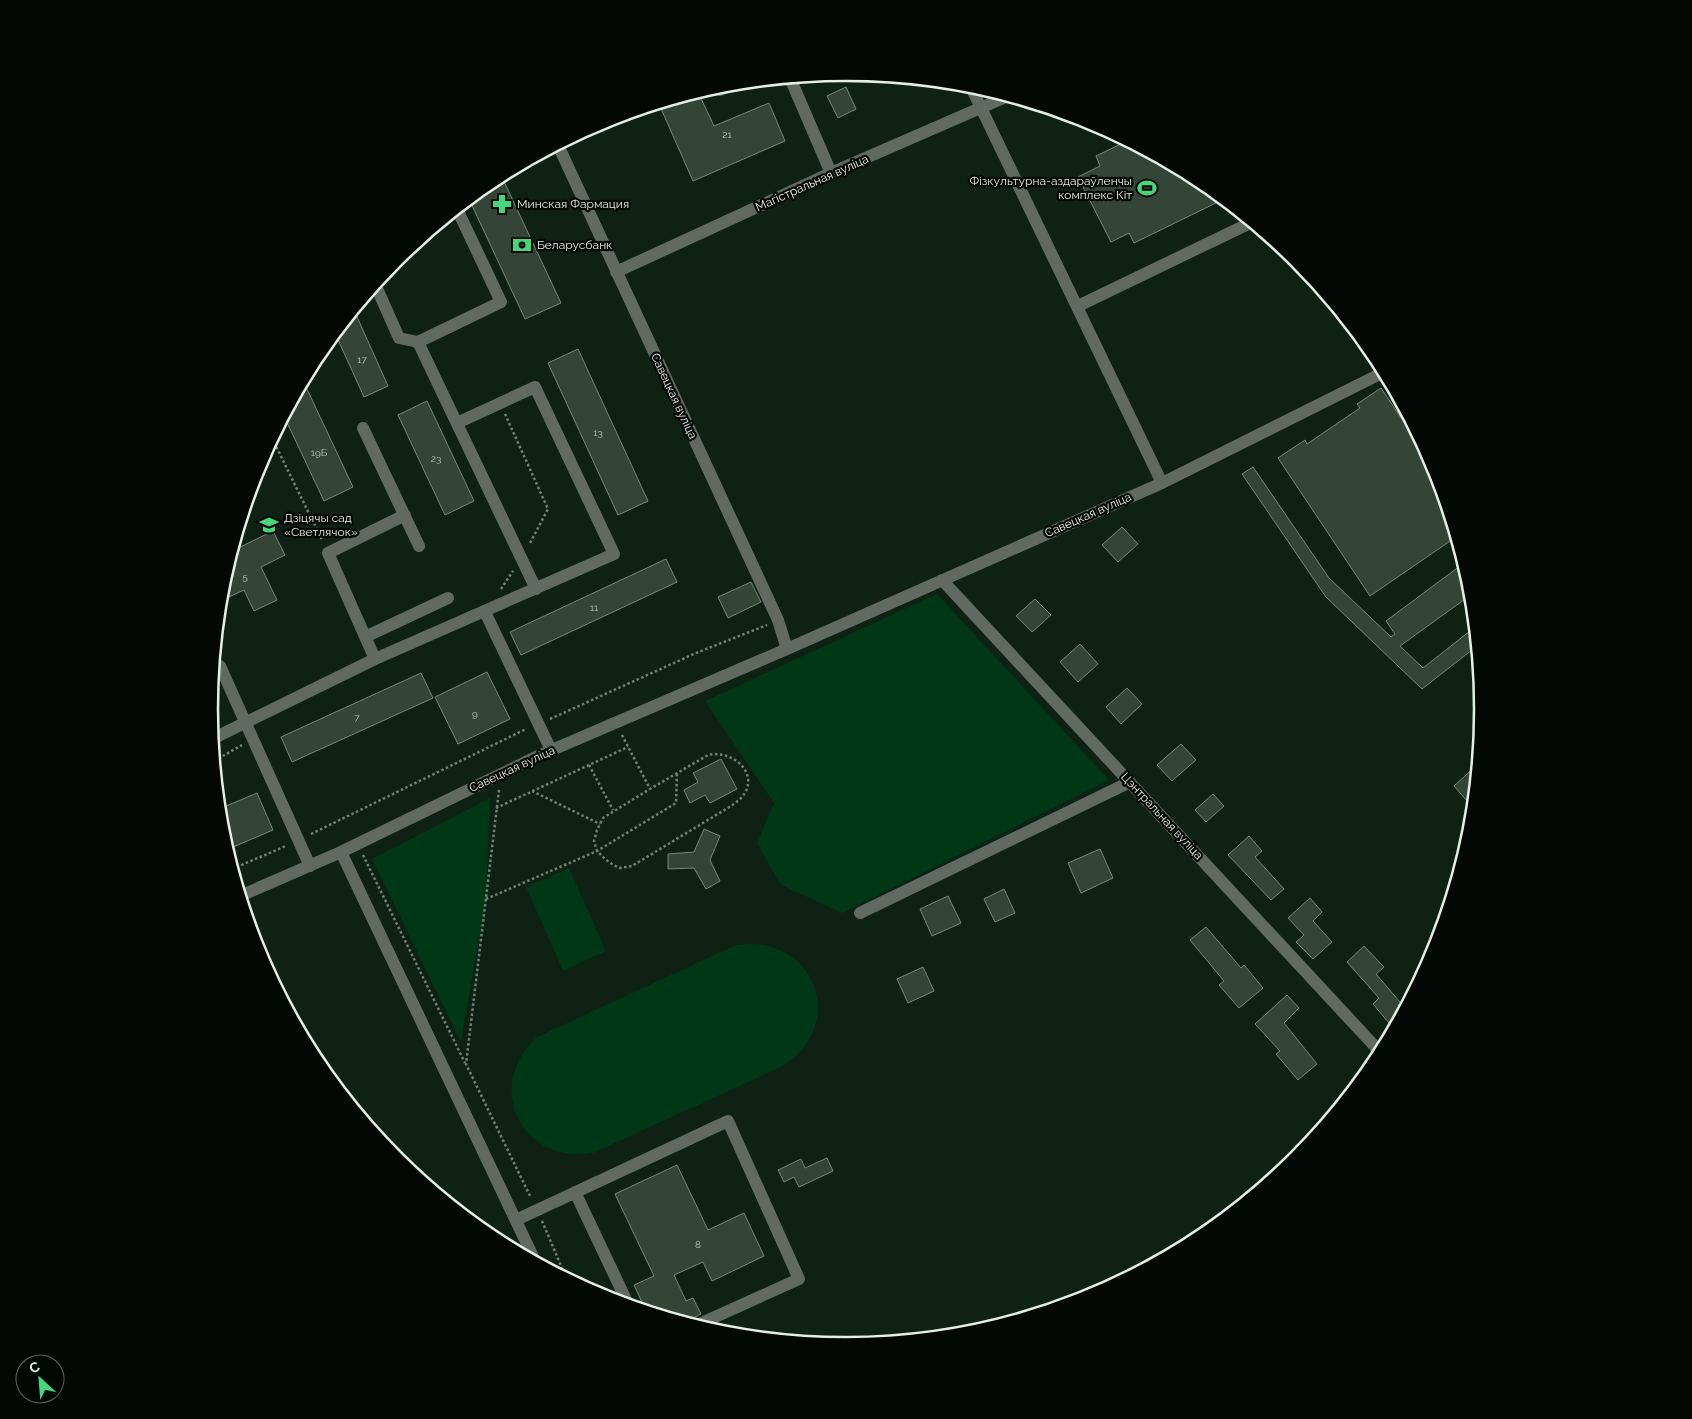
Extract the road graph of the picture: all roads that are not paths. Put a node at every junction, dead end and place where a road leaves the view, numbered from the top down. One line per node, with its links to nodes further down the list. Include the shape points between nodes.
1 (793, 84): 6 (street)
2 (975, 94): 4 (street)
3 (999, 100): 4 (street, Магістральная вуліца)
4 (982, 109): 6 (street, Магістральная вуліца); 11 (street)
5 (561, 150): 9 (street, Савецкая вуліца)
6 (831, 173): 9 (street, Магістральная вуліца)
7 (460, 215): 12 (street, via 501,302)
8 (1246, 225): 11 (street)
9 (616, 272): 24 (street, Савецкая вуліца, via 778,620)
10 (378, 291): 12 (street, via 399,338)
11 (1078, 306): 16 (street)
12 (418, 342): 14 (street)
13 (1378, 375): 16 (street, Савецкая вуліца)
14 (457, 423): 20 (street); 20 (street, via 535,388 614,554)
15 (362, 428): 17 (street)
16 (1162, 483): 19 (street, Савецкая вуліца)
17 (405, 515): 18 (street); 23 (street, via 328,553)
18 (418, 546)
19 (942, 580): 24 (street, Савецкая вуліца); 30 (street, Цэнтральная вуліца)
20 (536, 589): 22 (street)
21 (448, 598): 23 (street)
22 (484, 612): 25 (street); 29 (street)
23 (365, 637): 25 (street)
24 (787, 649): 29 (street, Савецкая вуліца)
25 (375, 659): 27 (street)
26 (220, 666): 27 (street)
27 (244, 722): 28 (street); 32 (street)
28 (219, 735)
29 (551, 750): 31 (street, Савецкая вуліца)
30 (1130, 782): 34 (street); 35 (street, Цэнтральная вуліца)
31 (341, 852): 32 (street, Савецкая вуліца); 37 (street)
32 (310, 866): 33 (street, Савецкая вуліца)
33 (246, 894)
34 (860, 912)
35 (1376, 1047)
36 (575, 1192): 37 (street); 39 (street); 40 (street, via 728,1121 799,1279)
37 (516, 1220): 38 (street)
38 (532, 1254)
39 (625, 1297)
40 (705, 1321)

